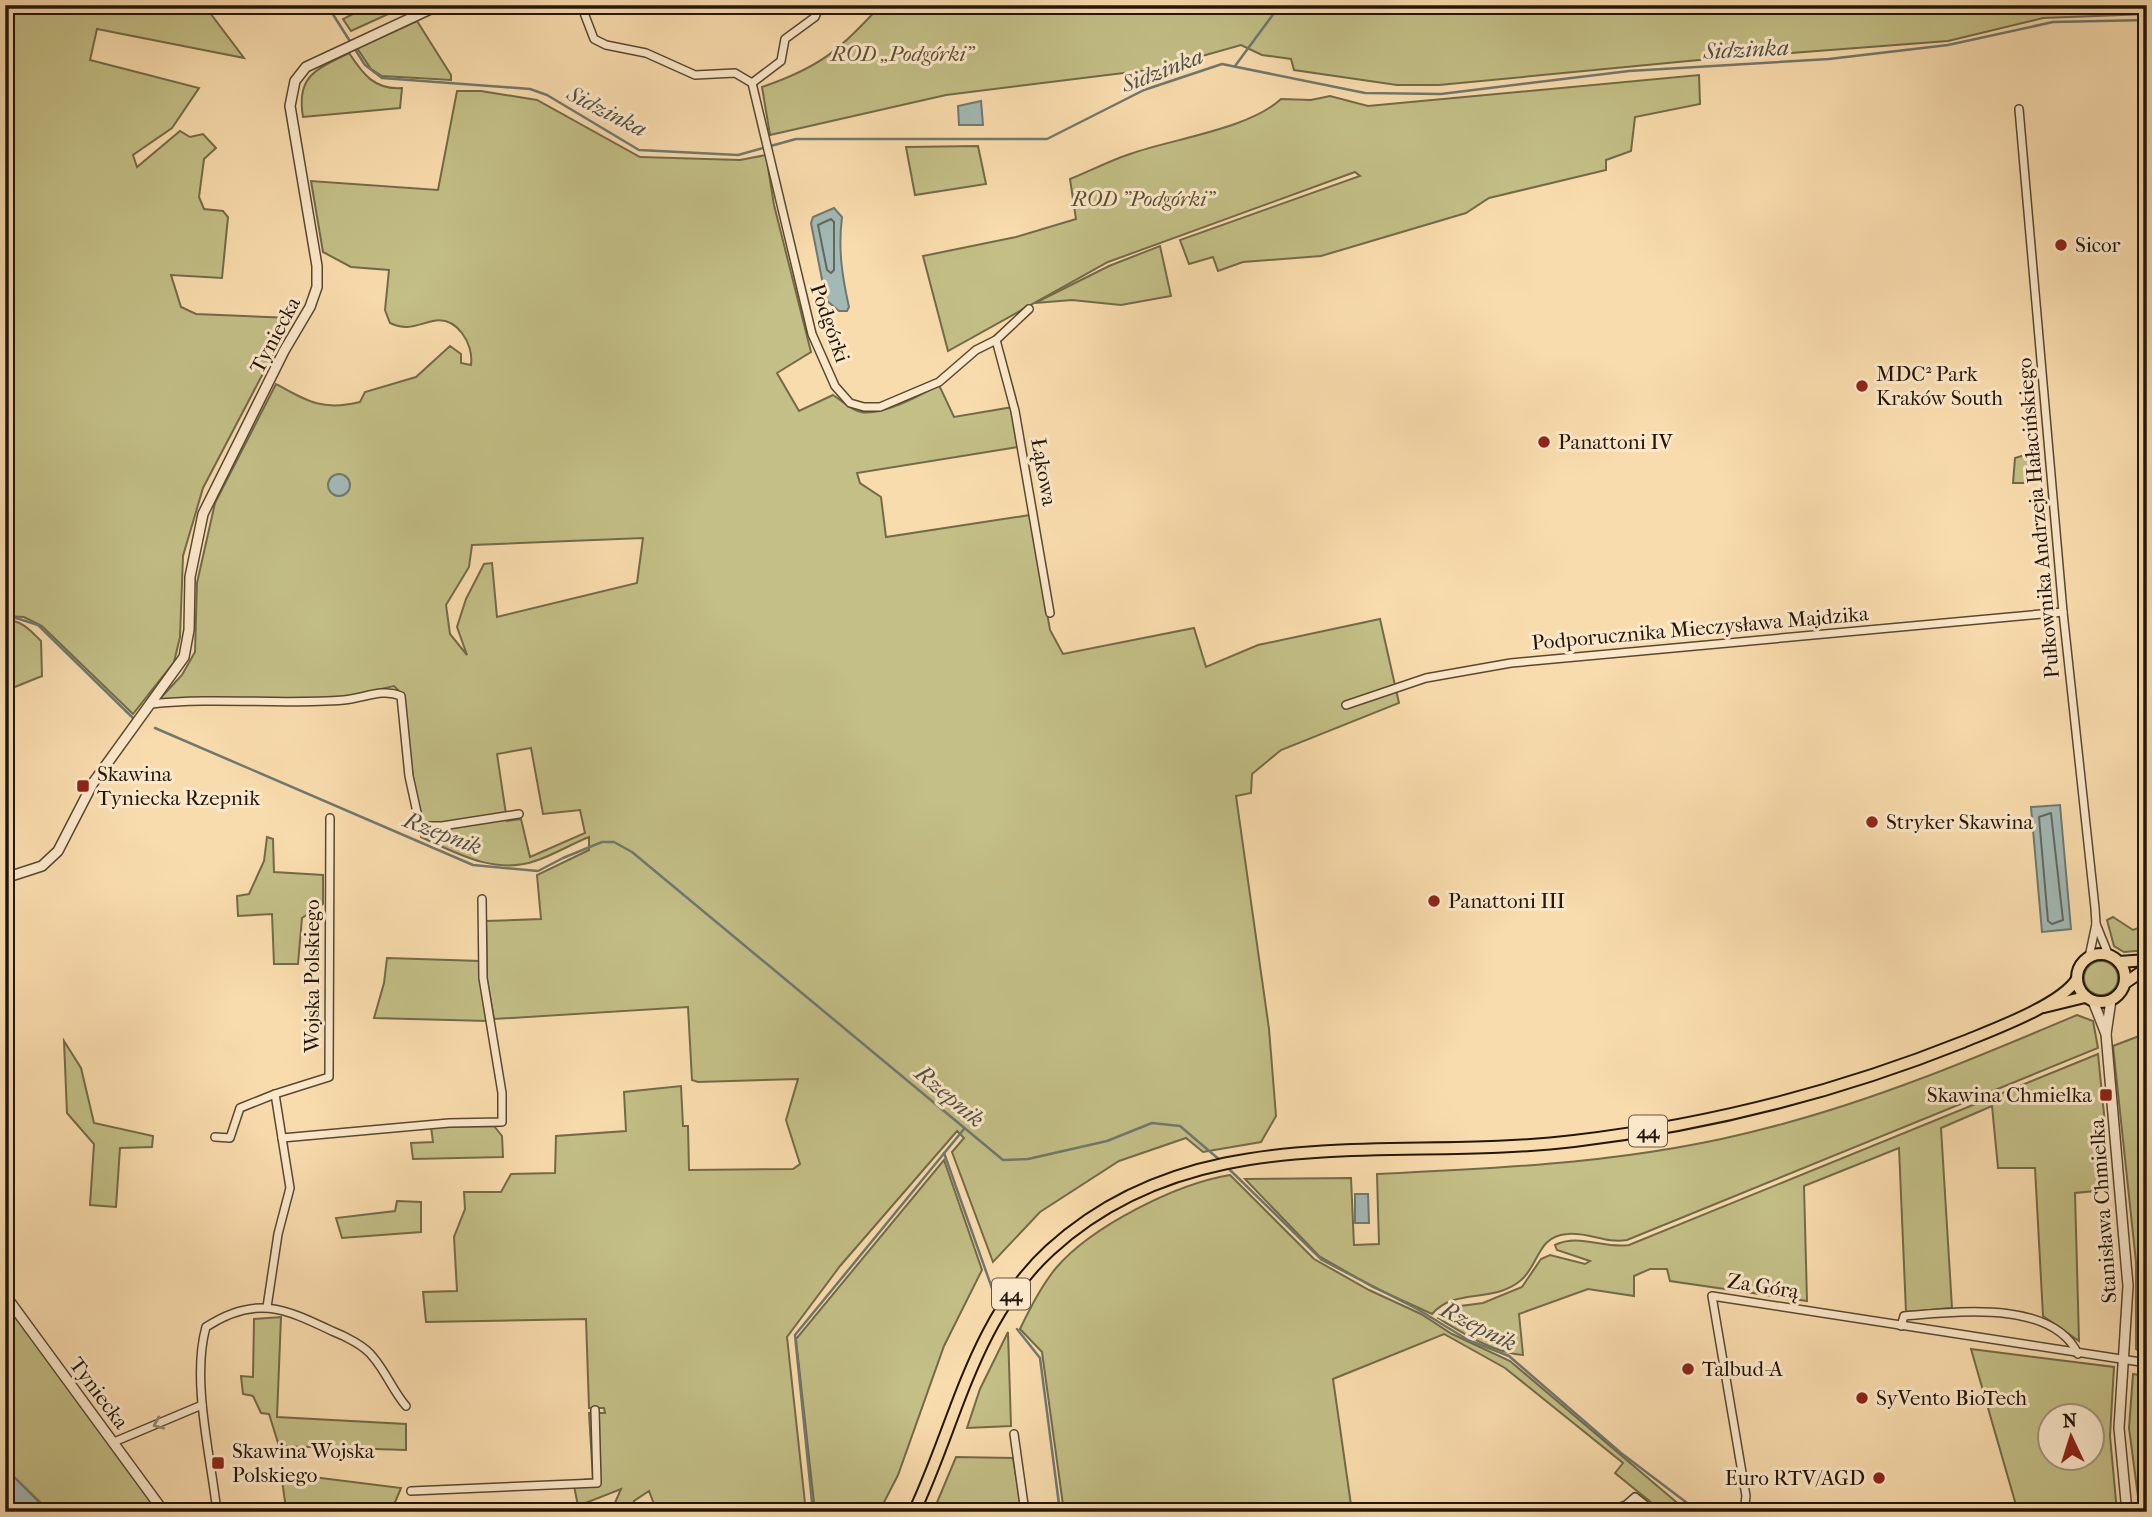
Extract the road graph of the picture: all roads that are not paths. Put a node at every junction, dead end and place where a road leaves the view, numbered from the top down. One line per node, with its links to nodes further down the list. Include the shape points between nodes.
1 (439, 5): 10 (street, Tyniecka, via 306,67 295,81 290,96 317,266 314,298 211,494 194,554 184,657)
2 (581, 5): 4 (street, via 594,39 606,45 646,53 695,75 735,73)
3 (820, 5): 4 (street, via 815,17 785,39 781,61)
4 (752, 83): 7 (street, Podgórki, via 812,334 835,386 850,402 872,408 911,396 939,382 976,350)
5 (2019, 109): 8 (street, Pułkownika Andrzeja Hałacińskiego)
6 (1029, 309): 7 (street, Podgórki)
7 (996, 340): 9 (street, Łąkowa, via 1016,411)
8 (2063, 612): 11 (street, Podporucznika Mieczysława Majdzika, via 1511,663 1426,678); 16 (street, Pułkownika Andrzeja Hałacińskiego)
9 (1050, 613)
10 (151, 704): 12 (street, via 346,700 389,691 401,696 409,776 420,826); 14 (street, Tyniecka, via 93,783 52,859 29,873)
11 (1346, 705)
12 (519, 814)
13 (330, 818): 27 (street, Wojska Polskiego, via 329,1077)
14 (5, 878)
15 (482, 899): 29 (street, via 484,978 502,1093 502,1122)
16 (2096, 924): 17 (street, Pułkownika Andrzeja Hałacińskiego); 18 (street, Pułkownika Andrzeja Hałacińskiego)
17 (2089, 957): 18 (main road); 21 (main road, 44, via 2080,966)
18 (2114, 959): 19 (main road); 22 (main road, via 2124,972)
19 (2147, 960)
20 (2147, 968): 22 (main road)
21 (2077, 979): 23 (main road); 25 (main road, 44)
22 (2125, 983): 24 (main road)
23 (2089, 999): 24 (main road, 44); 25 (main road, 44); 26 (street, Stanisława Chmielka)
24 (2111, 1000): 26 (street, Stanisława Chmielka)
25 (2041, 1008): 44 (main road, 44, via 1870,1077 1698,1122 1560,1143 1236,1159 1163,1178 1107,1206 1069,1233 1020,1283 978,1348)
26 (2106, 1034): 34 (street, Stanisława Chmielka, via 2128,1275)
27 (275, 1094): 28 (street, Wojska Polskiego, via 240,1108 230,1138); 29 (street)
28 (215, 1137)
29 (282, 1138): 31 (street, via 290,1188)
30 (5, 1295): 40 (street, Tyniecka)
31 (267, 1307): 36 (street, via 229,1312 206,1327); 37 (street, via 299,1315 372,1355)
32 (1901, 1326): 33 (street, Za Górą); 33 (street, via 1904,1316 1956,1312 2040,1319 2073,1342); 48 (street, Za Górą, via 1712,1296 1746,1496)
33 (2078, 1354): 34 (street, Za Górą)
34 (2125, 1359): 35 (street, Za Górą); 49 (street, Stanisława Chmielka, via 2119,1428)
35 (2147, 1363)
36 (202, 1405): 40 (street, one-way to 40); 43 (street)
37 (406, 1406)
38 (595, 1410): 41 (street, via 597,1483)
39 (1014, 1434): 45 (street)
40 (114, 1443): 42 (street, Tyniecka)
41 (411, 1491)
42 (164, 1512)
43 (217, 1512)
44 (914, 1512)
45 (1025, 1512)
46 (1607, 1512): 47 (street, via 1635,1497)
47 (1654, 1512)
48 (1744, 1512)
49 (2127, 1512)

